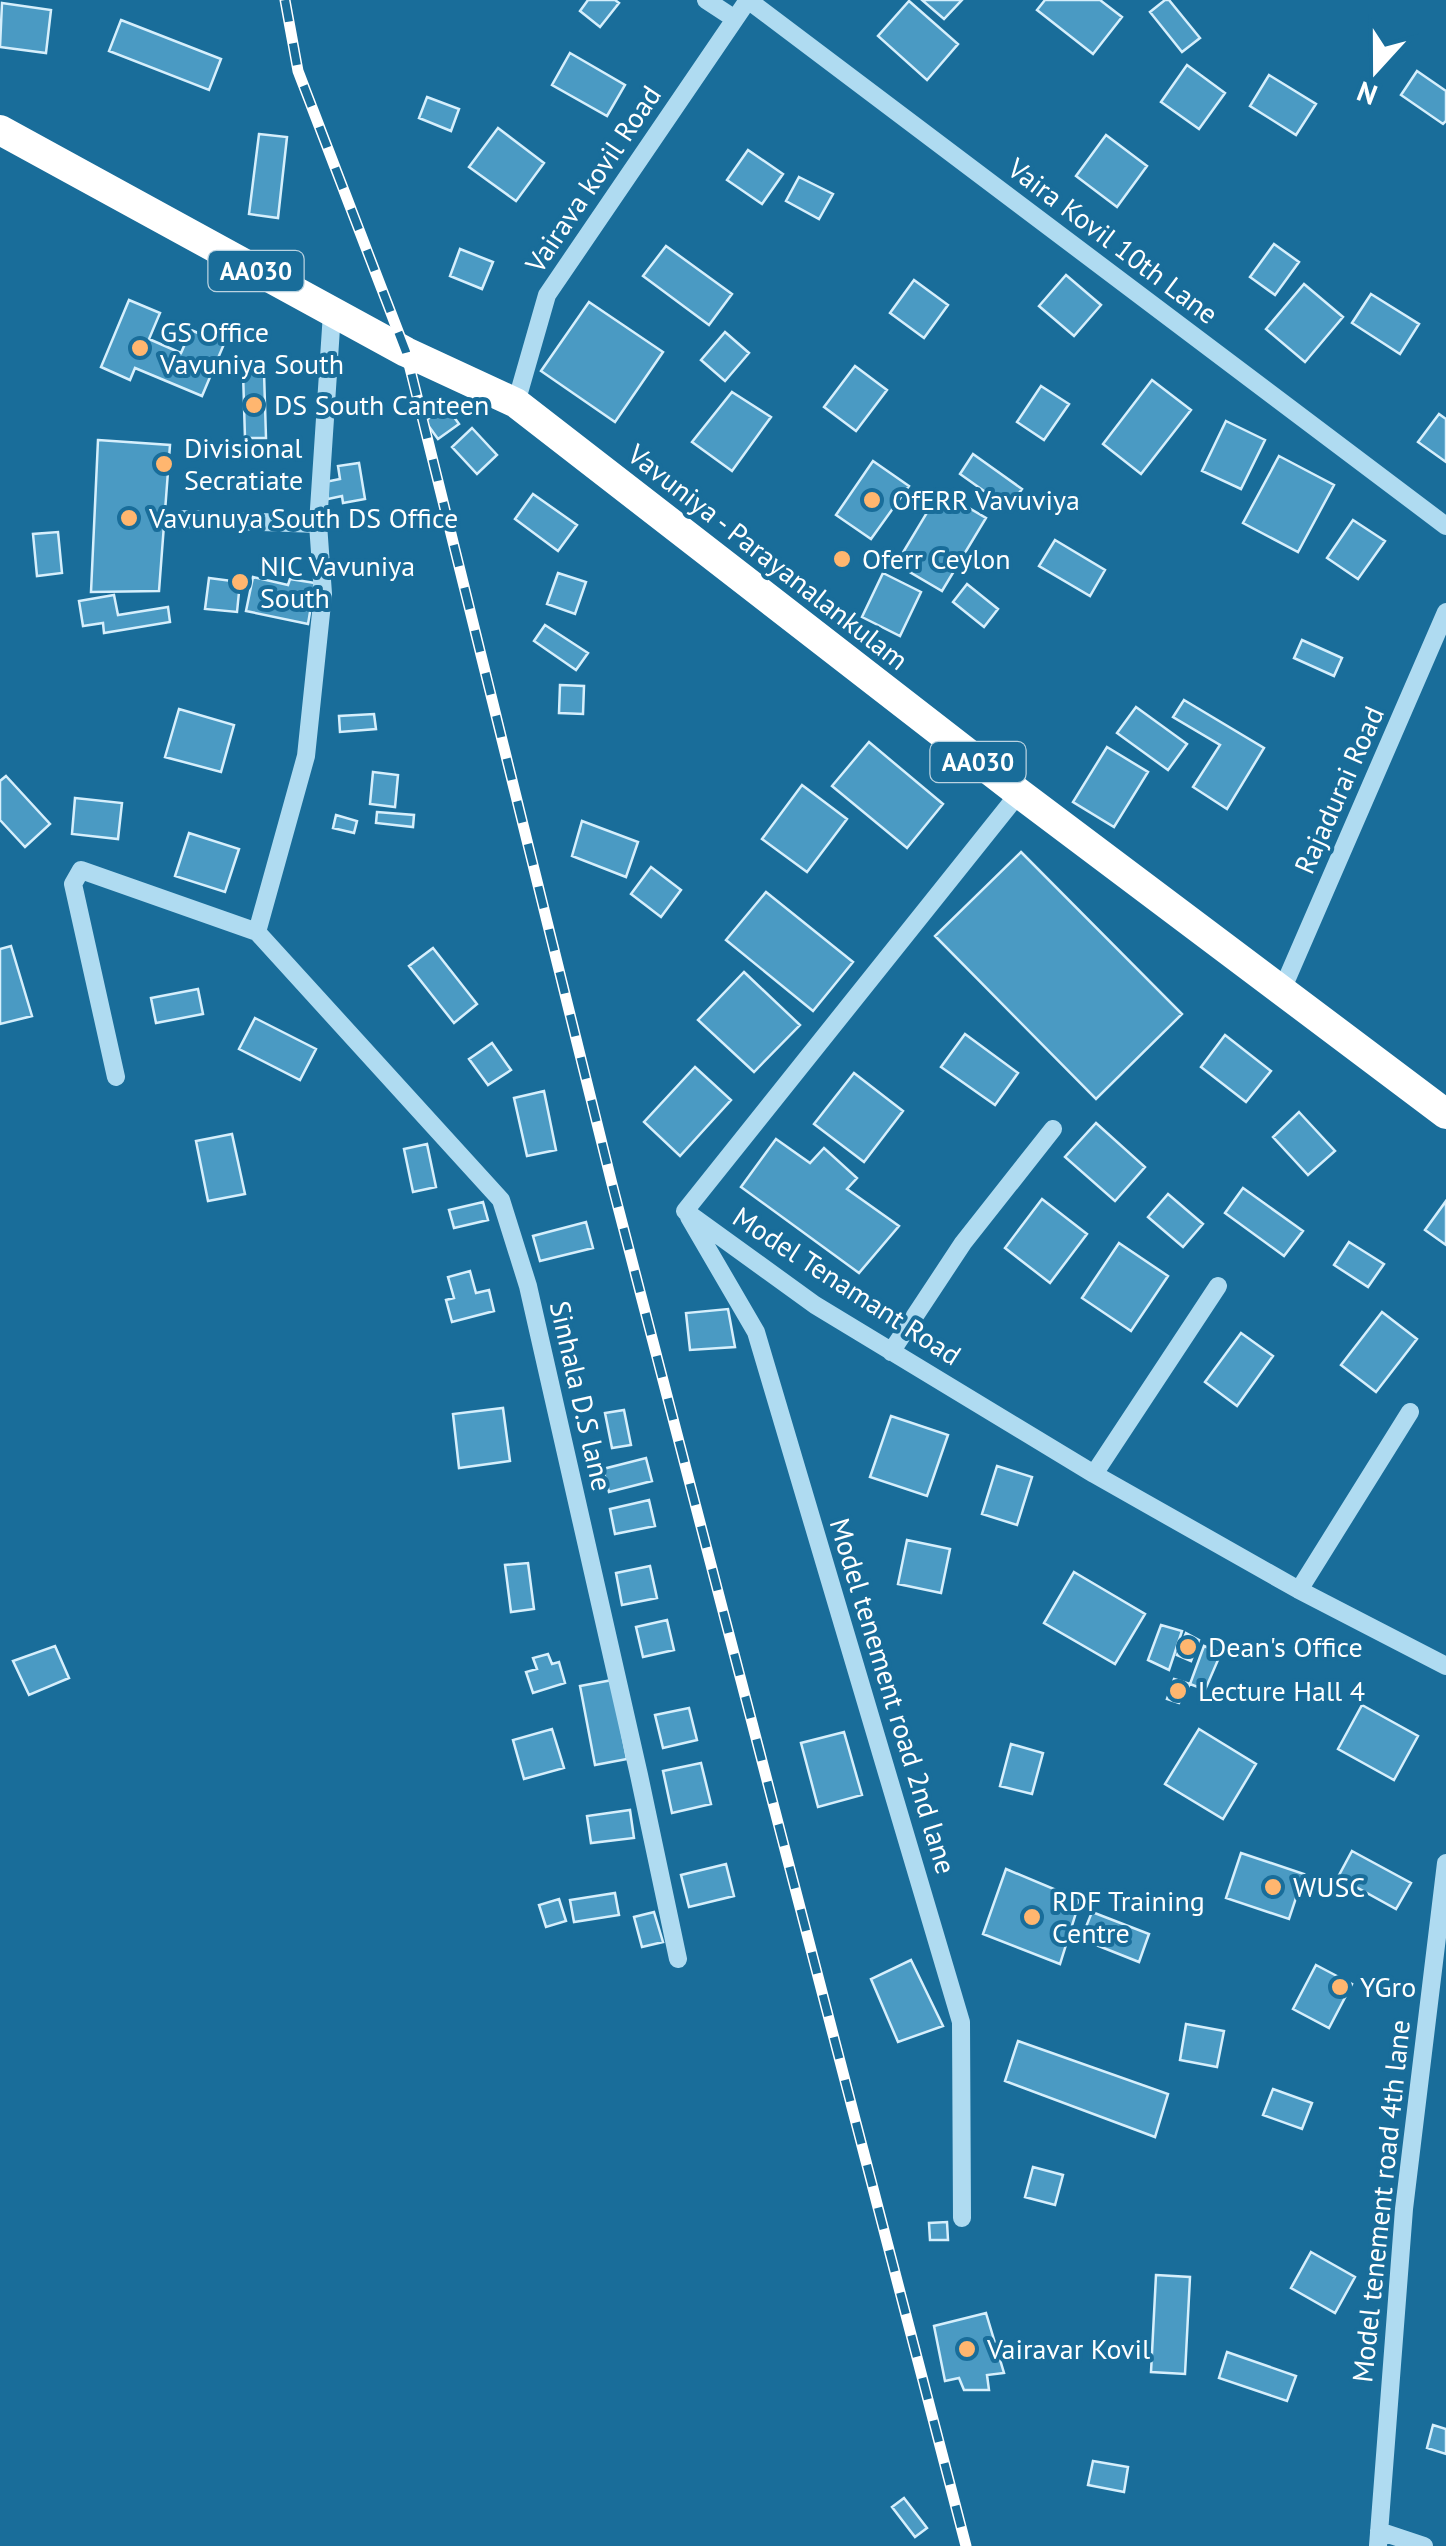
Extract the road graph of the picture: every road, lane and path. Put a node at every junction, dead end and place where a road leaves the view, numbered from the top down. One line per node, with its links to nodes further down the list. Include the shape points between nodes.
1 (706, 0): 3 (street)
2 (748, 0): 3 (street, Vairava kovil Road); 9 (street, Vaira Kovil 10th Lane)
3 (734, 19): 6 (street, Vairava kovil Road, via 548,295)
4 (0, 130): 5 (highway, Vavuniya - Parayanalankulam / AA030)
5 (332, 313): 6 (highway, Vavuniya - Parayanalankulam / AA030); 8 (street)
6 (516, 403): 11 (highway, Vavuniya - Parayanalankulam / AA030)
7 (182, 519): 8 (street)
8 (318, 524): 12 (street, via 323,594 306,756)
9 (1446, 526)
10 (1446, 612): 13 (street, Rajadurai Road)
11 (1018, 793): 13 (highway, Vavuniya - Parayanalankulam / AA030); 17 (street, Model Tenamant Road)
12 (257, 932): 14 (street, Sinhala D.S lane, via 81,870 73,884); 25 (street, Sinhala D.S lane, via 501,1200 528,1286)
13 (1282, 990): 15 (highway, Vavuniya - Parayanalankulam / AA030)
14 (116, 1077)
15 (1446, 1114)
16 (1053, 1129): 19 (street, via 963,1243)
17 (685, 1211): 19 (street, Model Tenamant Road); 26 (street, Model tenement road 2nd lane, via 756,1332 962,2022)
18 (1218, 1286): 21 (street)
19 (892, 1352): 21 (street, Model Tenamant Road)
20 (1410, 1412): 22 (street)
21 (1094, 1474): 22 (street, Model Tenamant Road)
22 (1299, 1590): 23 (street, Model Tenamant Road)
23 (1446, 1666)
24 (1446, 1863): 27 (street, Model tenement road 4th lane, via 1404,2209)
25 (678, 1960)
26 (962, 2218)
27 (1378, 2538): 28 (street)
28 (1424, 2546)

